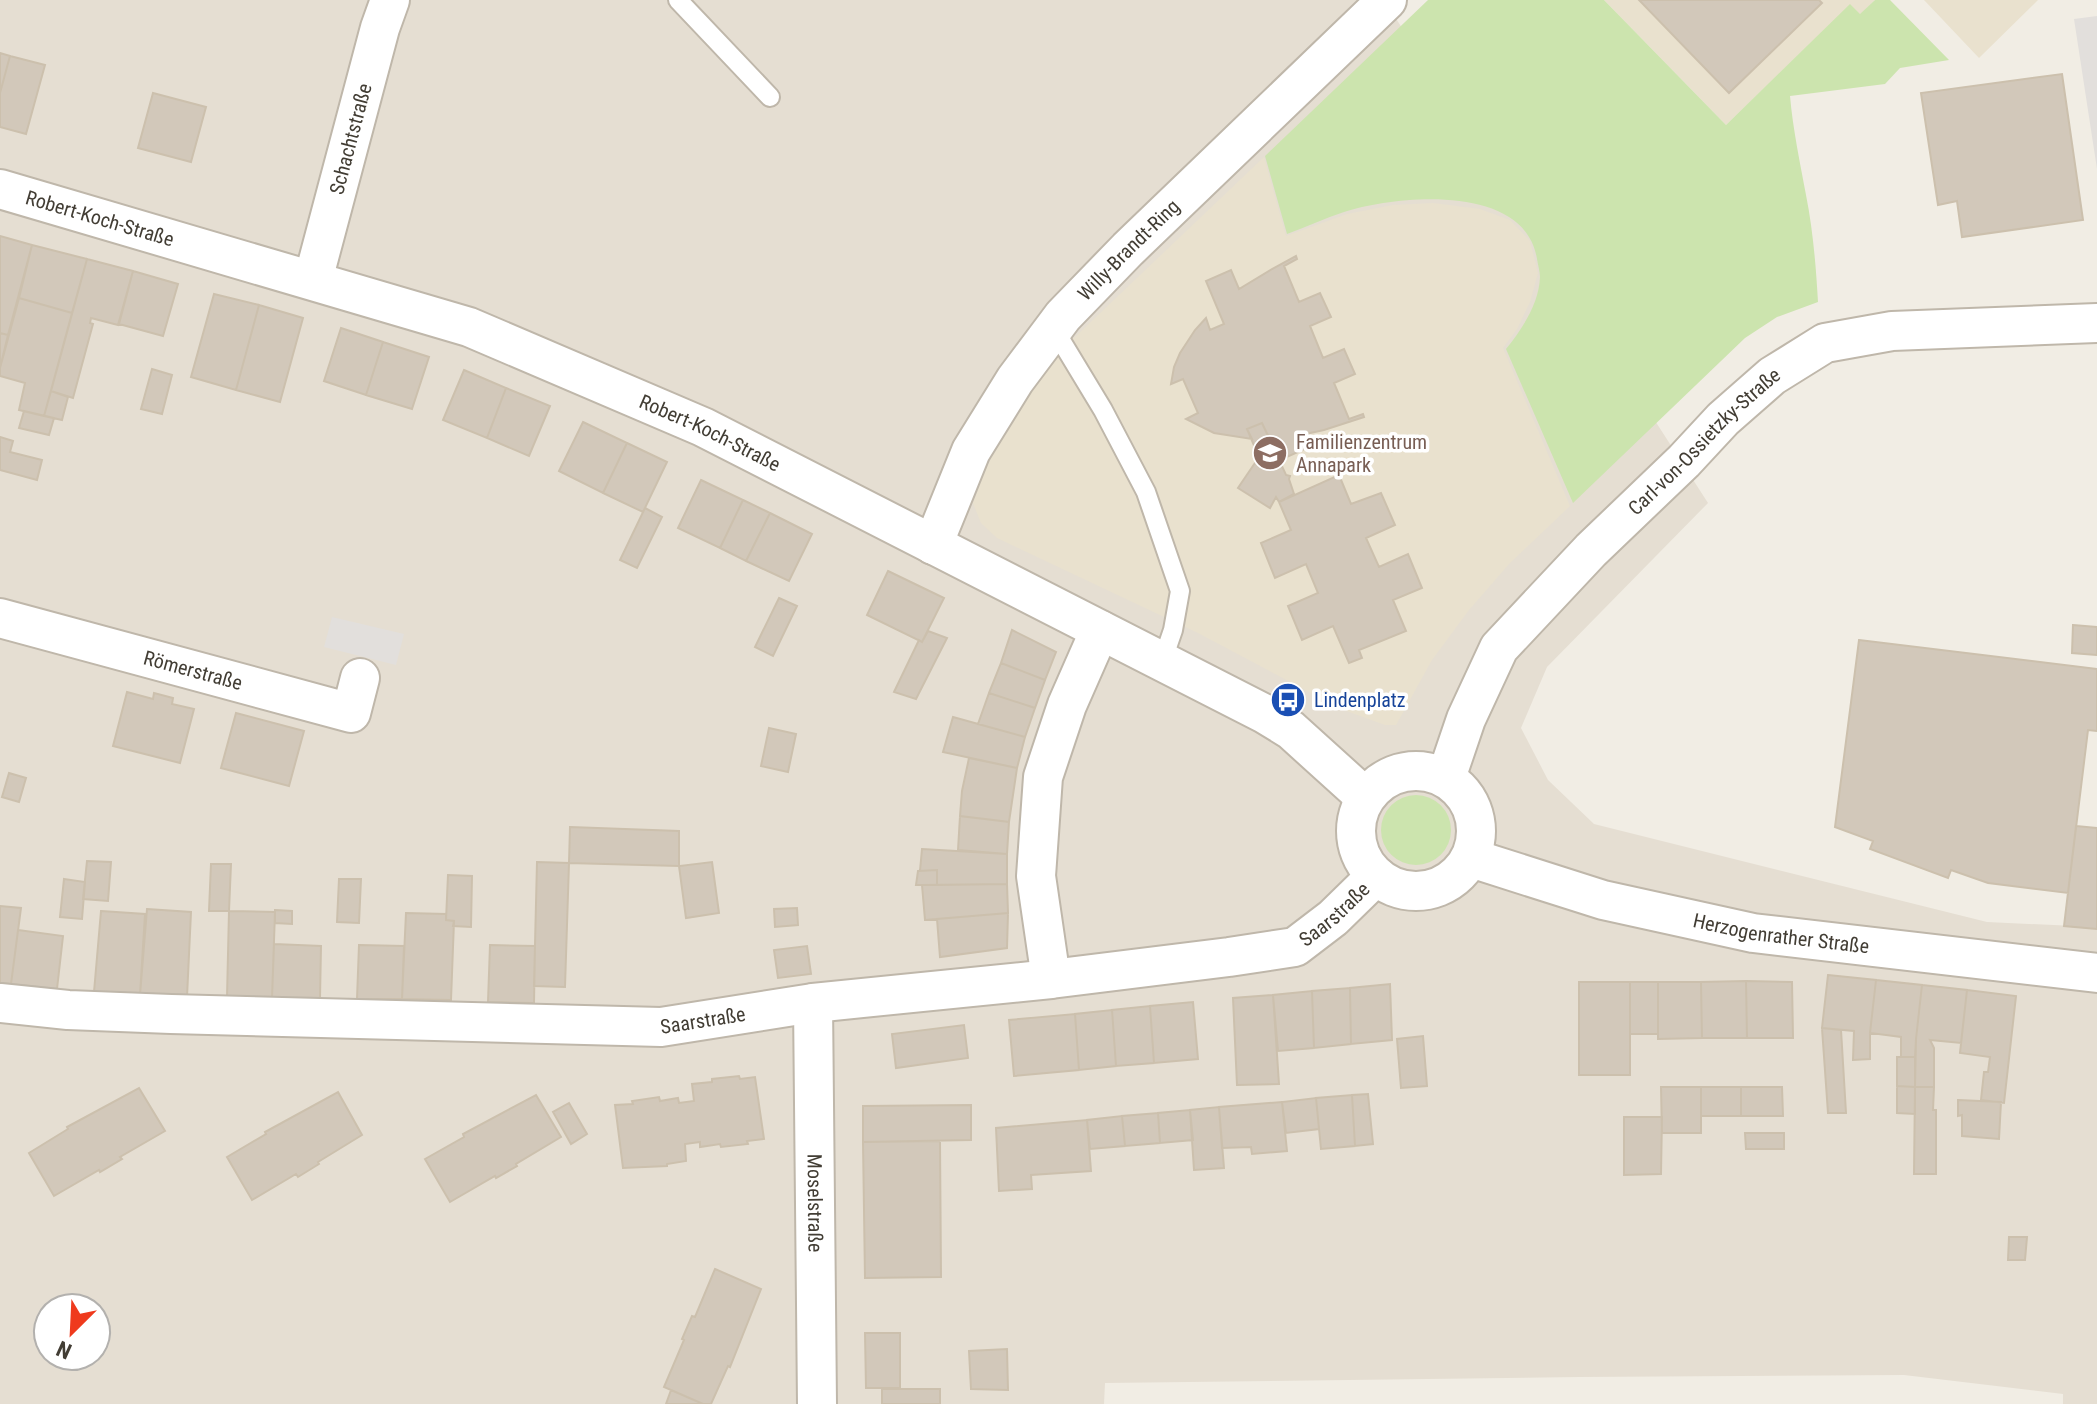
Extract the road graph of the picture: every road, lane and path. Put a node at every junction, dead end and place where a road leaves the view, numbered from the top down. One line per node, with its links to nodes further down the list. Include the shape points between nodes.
1 (390, 0): 6 (street, Schachtstraße)
2 (678, 0): 4 (lane)
3 (1387, 0): 8 (street, Willy-Brandt-Ring, via 1128,249)
4 (770, 97)
5 (0, 189): 6 (street, Robert-Koch-Straße)
6 (313, 280): 9 (street, Robert-Koch-Straße, via 469,327 688,421)
7 (2097, 323): 14 (street, Carl-von-Ossietzky-Straße, via 1892,331 1825,343 1772,376 1591,550 1499,648)
8 (1054, 329): 9 (street, Willy-Brandt-Ring, via 971,451); 12 (lane, via 1146,492 1180,591)
9 (933, 545): 11 (street, Robert-Koch-Straße)
10 (0, 618): 13 (street, Römerstraße, via 351,713)
11 (1100, 630): 12 (street, Robert-Koch-Straße); 19 (street, via 1043,777 1036,876)
12 (1162, 662): 15 (street, Robert-Koch-Straße, via 1291,730)
13 (360, 678)
14 (1446, 778): 15 (street, via 1417,770 1387,777); 16 (street, via 1468,799 1477,828)
15 (1365, 797): 17 (street, via 1355,825 1360,853)
16 (1471, 858): 17 (street, via 1454,879 1428,890 1401,889); 18 (street, Herzogenrather Straße, via 1603,900 1753,933)
17 (1376, 876): 19 (street, Saarstraße, via 1295,947)
18 (2097, 973)
19 (1051, 979): 21 (street, Saarstraße)
20 (0, 1003): 21 (street, Saarstraße, via 171,1014 661,1027)
21 (813, 1003): 22 (street, Moselstraße)
22 (817, 1404)

